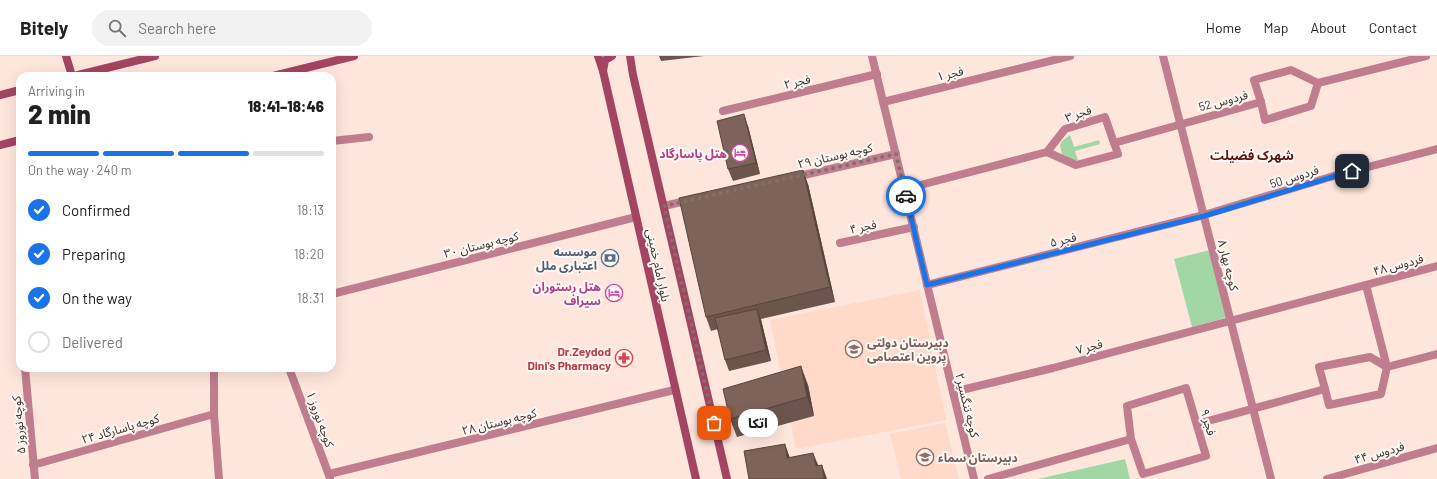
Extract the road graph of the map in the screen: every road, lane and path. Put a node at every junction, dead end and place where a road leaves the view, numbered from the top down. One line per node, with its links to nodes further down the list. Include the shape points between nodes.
1 (66, 56): 13 (street)
2 (156, 56): 14 (street)
3 (354, 56): 15 (street)
4 (598, 56): 12 (street, بلوار امام خمینی)
5 (612, 56): 12 (street, via 605,60)
6 (623, 56): 11 (street)
7 (872, 56): 16 (street, کوچه تنگسیر۲)
8 (1070, 56): 20 (street, فجر ۱)
9 (1163, 56): 23 (street, کوچه بهار ۸)
10 (1426, 56): 17 (street)
11 (630, 59): 35 (street, بلوار امام خمینی)
12 (603, 70): 37 (street, بلوار امام خمینی)
13 (72, 72)
14 (90, 72)
15 (289, 72)
16 (876, 74): 20 (street, کوچه تنگسیر۲); 22 (street, فجر ۲)
17 (1318, 82): 21 (street, فردوس 52, via 1291,70 1254,80); 21 (street, via 1311,106 1265,120)
18 (16, 91): 19 (street)
19 (0, 95)
20 (883, 102): 31 (street, کوچه تنگسیر۲)
21 (1261, 102): 23 (street, فردوس 52)
22 (723, 111)
23 (1180, 123): 27 (street); 36 (street, کوچه بهار ۸)
24 (369, 137): 26 (street)
25 (16, 141): 28 (street)
26 (336, 141)
27 (1114, 143): 30 (street, via 1118,154 1076,165); 30 (street, فجر ۳, via 1105,117 1065,129)
28 (0, 145)
29 (1437, 148): 36 (street, فردوس 50, via 1337,175)
30 (1047, 152): 33 (street)
31 (896, 154): 32 (street, کوچه بوستان ۲۹); 33 (street, کوچه تنگسیر۲)
32 (789, 178)
33 (905, 189): 38 (street, کوچه تنگسیر۲)
34 (697, 199): 35 (street)
35 (664, 206): 63 (street, بلوار امام خمینی)
36 (1204, 216): 41 (street, فجر ۵); 44 (street, کوچه بهار ۸)
37 (636, 218): 43 (street, کوچه بوستان ۳۰); 51 (street, بلوار امام خمینی)
38 (914, 228): 39 (street, فجر ۴); 41 (street, کوچه تنگسیر۲)
39 (840, 243)
40 (1437, 266): 42 (street, فردوس ۴۸)
41 (927, 285): 52 (street, کوچه تنگسیر۲)
42 (1366, 285): 44 (street, فردوس ۴۸); 46 (street)
43 (336, 293)
44 (1231, 320): 52 (street, فجر ۷); 53 (street, کوچه بهار ۸)
45 (1437, 354): 46 (street)
46 (1387, 367): 50 (street, via 1370,356 1319,367); 50 (street, via 1381,394 1329,405)
47 (25, 372): 58 (street, کوچه نوروز ۵)
48 (214, 372): 54 (street)
49 (291, 372): 59 (street, کوچه نوروز ۱)
50 (1324, 389): 53 (street)
51 (674, 390): 59 (street, کوچه بوستان ۲۸); 62 (street, بلوار امام خمینی)
52 (953, 392): 64 (street, کوچه تنگسیر۲)
53 (1254, 410): 55 (street); 66 (street, کوچه بهار ۸)
54 (214, 414): 58 (street, کوچه پاسارگاد ۲۴); 61 (street)
55 (1197, 424): 56 (street, فجر ۹, via 1186,388 1127,406); 56 (street, فجر ۹, via 1206,456 1143,474)
56 (1131, 439): 65 (street)
57 (1437, 448): 67 (street, فردوس ۴۴)
58 (33, 465): 60 (street, کوچه نوروز ۵)
59 (330, 477)
60 (35, 479)
61 (219, 479)
62 (696, 479)
63 (727, 479)
64 (974, 479)
65 (988, 479)
66 (1271, 479)
67 (1327, 479)

